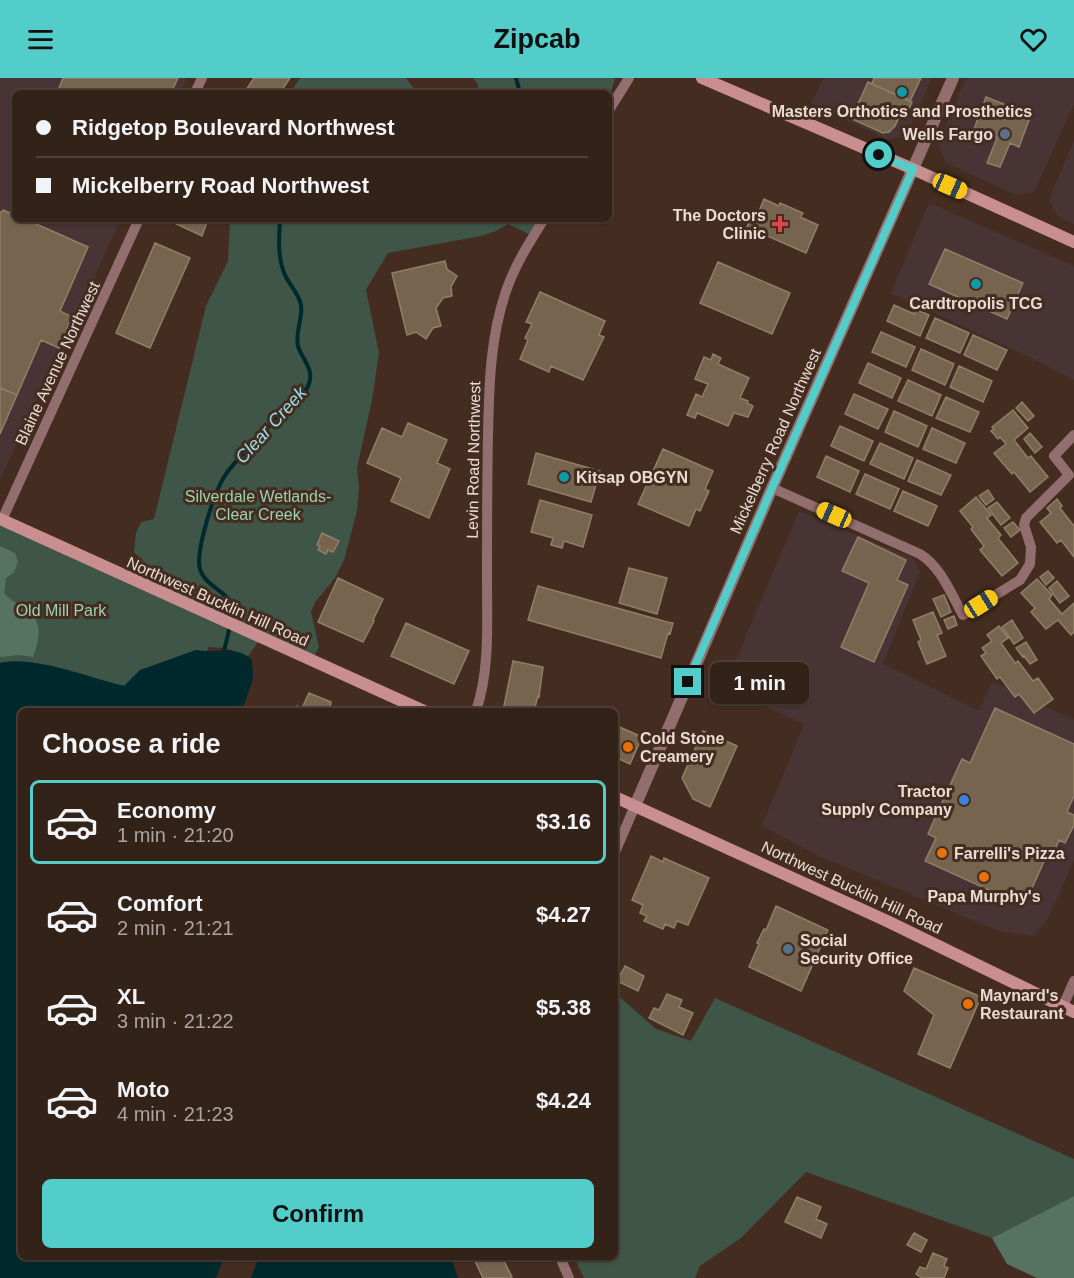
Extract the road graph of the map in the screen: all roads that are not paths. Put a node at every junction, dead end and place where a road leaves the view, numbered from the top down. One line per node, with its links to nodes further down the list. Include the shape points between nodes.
1 (629, 78): 4 (street)
2 (702, 78): 5 (main road)
3 (953, 78): 5 (street, Mickelberry Road Northwest)
4 (612, 105)
5 (913, 169): 8 (main road); 10 (street, Mickelberry Road Northwest)
6 (138, 222): 11 (street, Blaine Avenue Northwest)
7 (542, 222): 13 (street, Levin Road Northwest, via 512,276 493,343 487,444 487,642)
8 (1074, 242)
9 (1074, 435): 10 (street, via 1054,456 1069,475 1026,518 1030,564 1020,580 963,615 926,558)
10 (772, 488): 15 (street, Mickelberry Road Northwest)
11 (1, 519): 12 (main road, Northwest Bucklin Hill Road)
12 (417, 708)
13 (477, 708)
14 (618, 798): 15 (main road, Northwest Bucklin Hill Road)
15 (635, 806): 16 (street, Mickelberry Road Northwest); 18 (main road, Northwest Bucklin Hill Road)
16 (618, 845)
17 (1074, 981): 18 (street)
18 (1068, 1009)
19 (561, 1260): 20 (street)
20 (569, 1278)

